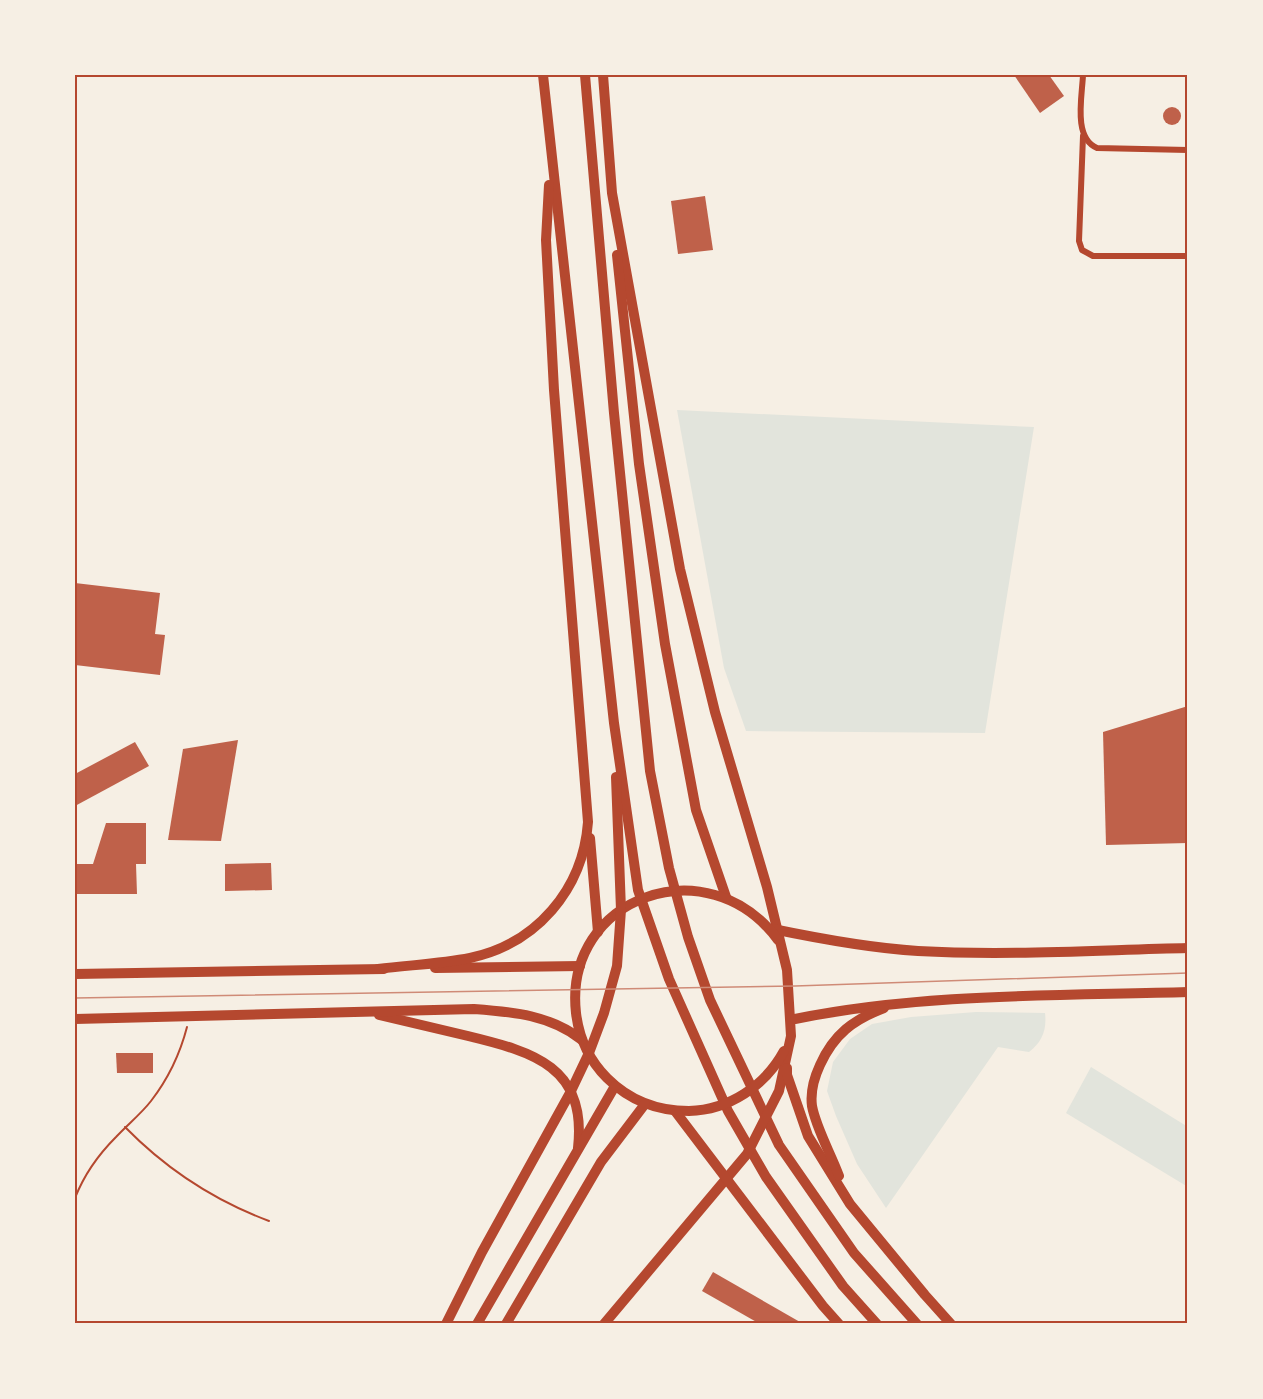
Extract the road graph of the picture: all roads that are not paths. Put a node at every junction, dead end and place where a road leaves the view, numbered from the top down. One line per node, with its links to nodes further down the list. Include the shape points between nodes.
1 (543, 75): 7 (highway)
2 (585, 75): 37 (highway, via 650,771 669,868 710,1000 779,1145 854,1253)
3 (603, 75): 8 (highway)
4 (1083, 75): 5 (street)
5 (1083, 136): 6 (street, via 1097,148); 9 (street, via 1079,241 1082,250 1093,256)
6 (1188, 150)
7 (550, 152): 10 (highway); 11 (highway, via 546,240 554,390)
8 (612, 193): 12 (highway, via 628,374 665,644 696,810); 34 (highway, via 680,569 715,712 767,887 787,970 791,1036 778,1091 747,1154)
9 (1188, 256)
10 (614, 723): 31 (highway, via 621,910 617,966 604,1013 570,1093); 36 (highway, via 638,890 669,979 728,1111 766,1177 843,1286)
11 (588, 822): 14 (highway); 17 (highway, via 572,881 553,910 531,932 507,946 470,958)
12 (726, 897): 13 (highway); 14 (highway, via 698,890 670,891 643,898 618,912)
13 (769, 928): 15 (highway, via 844,943 919,951); 23 (highway, via 793,972)
14 (598, 932): 16 (highway)
15 (1188, 948)
16 (580, 966): 17 (highway); 24 (highway, via 575,1003)
17 (378, 969): 18 (highway)
18 (75, 974)
19 (1188, 992): 20 (highway)
20 (900, 1002): 23 (highway); 30 (highway, via 841,1032 826,1051 814,1078 815,1116)
21 (367, 1012): 22 (highway); 24 (highway, via 443,1008 520,1013 560,1025); 29 (highway, via 511,1047 546,1063 565,1081 575,1102)
22 (75, 1018)
23 (795, 1019): 25 (highway)
24 (582, 1041): 26 (highway)
25 (789, 1042): 28 (highway, via 778,1063 743,1095 722,1106); 30 (highway, via 787,1075 808,1136)
26 (615, 1086): 27 (highway); 29 (highway)
27 (645, 1104): 28 (highway); 33 (highway, via 585,1188)
28 (675, 1111): 35 (highway)
29 (578, 1148): 32 (highway)
30 (850, 1204): 38 (highway)
31 (446, 1324)
32 (477, 1324)
33 (506, 1324)
34 (604, 1324)
35 (839, 1324)
36 (877, 1324)
37 (917, 1324)
38 (951, 1324)

